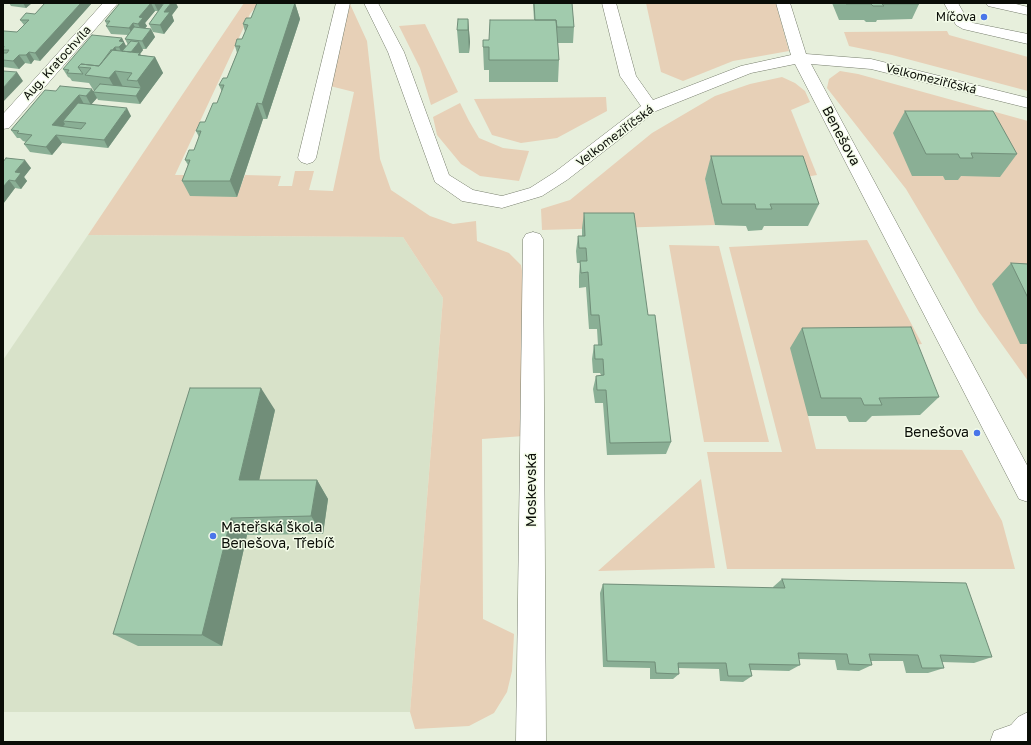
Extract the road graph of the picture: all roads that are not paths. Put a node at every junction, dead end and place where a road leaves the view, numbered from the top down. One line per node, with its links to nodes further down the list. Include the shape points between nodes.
1 (111, 3): 13 (street, Aug. Kratochvíla)
2 (343, 3): 14 (street)
3 (371, 3): 12 (street, Velkomeziříčská, via 396,52 441,178 468,196 502,202 536,192 561,176)
4 (609, 3): 12 (street, via 628,76)
5 (783, 3): 10 (street, Benešova)
6 (952, 3): 9 (street, via 961,22 968,26)
7 (993, 3): 8 (street)
8 (1028, 11)
9 (1028, 39)
10 (800, 58): 11 (street, Velkomeziříčská, via 871,64); 12 (street, Velkomeziříčská, via 747,69); 16 (street, Benešova)
11 (1028, 102)
12 (650, 107)
13 (3, 124)
14 (307, 158)
15 (533, 239): 18 (street, Moskevská)
16 (1028, 491)
17 (1028, 727): 19 (street, via 1021,735)
18 (531, 742)
19 (1005, 742)

